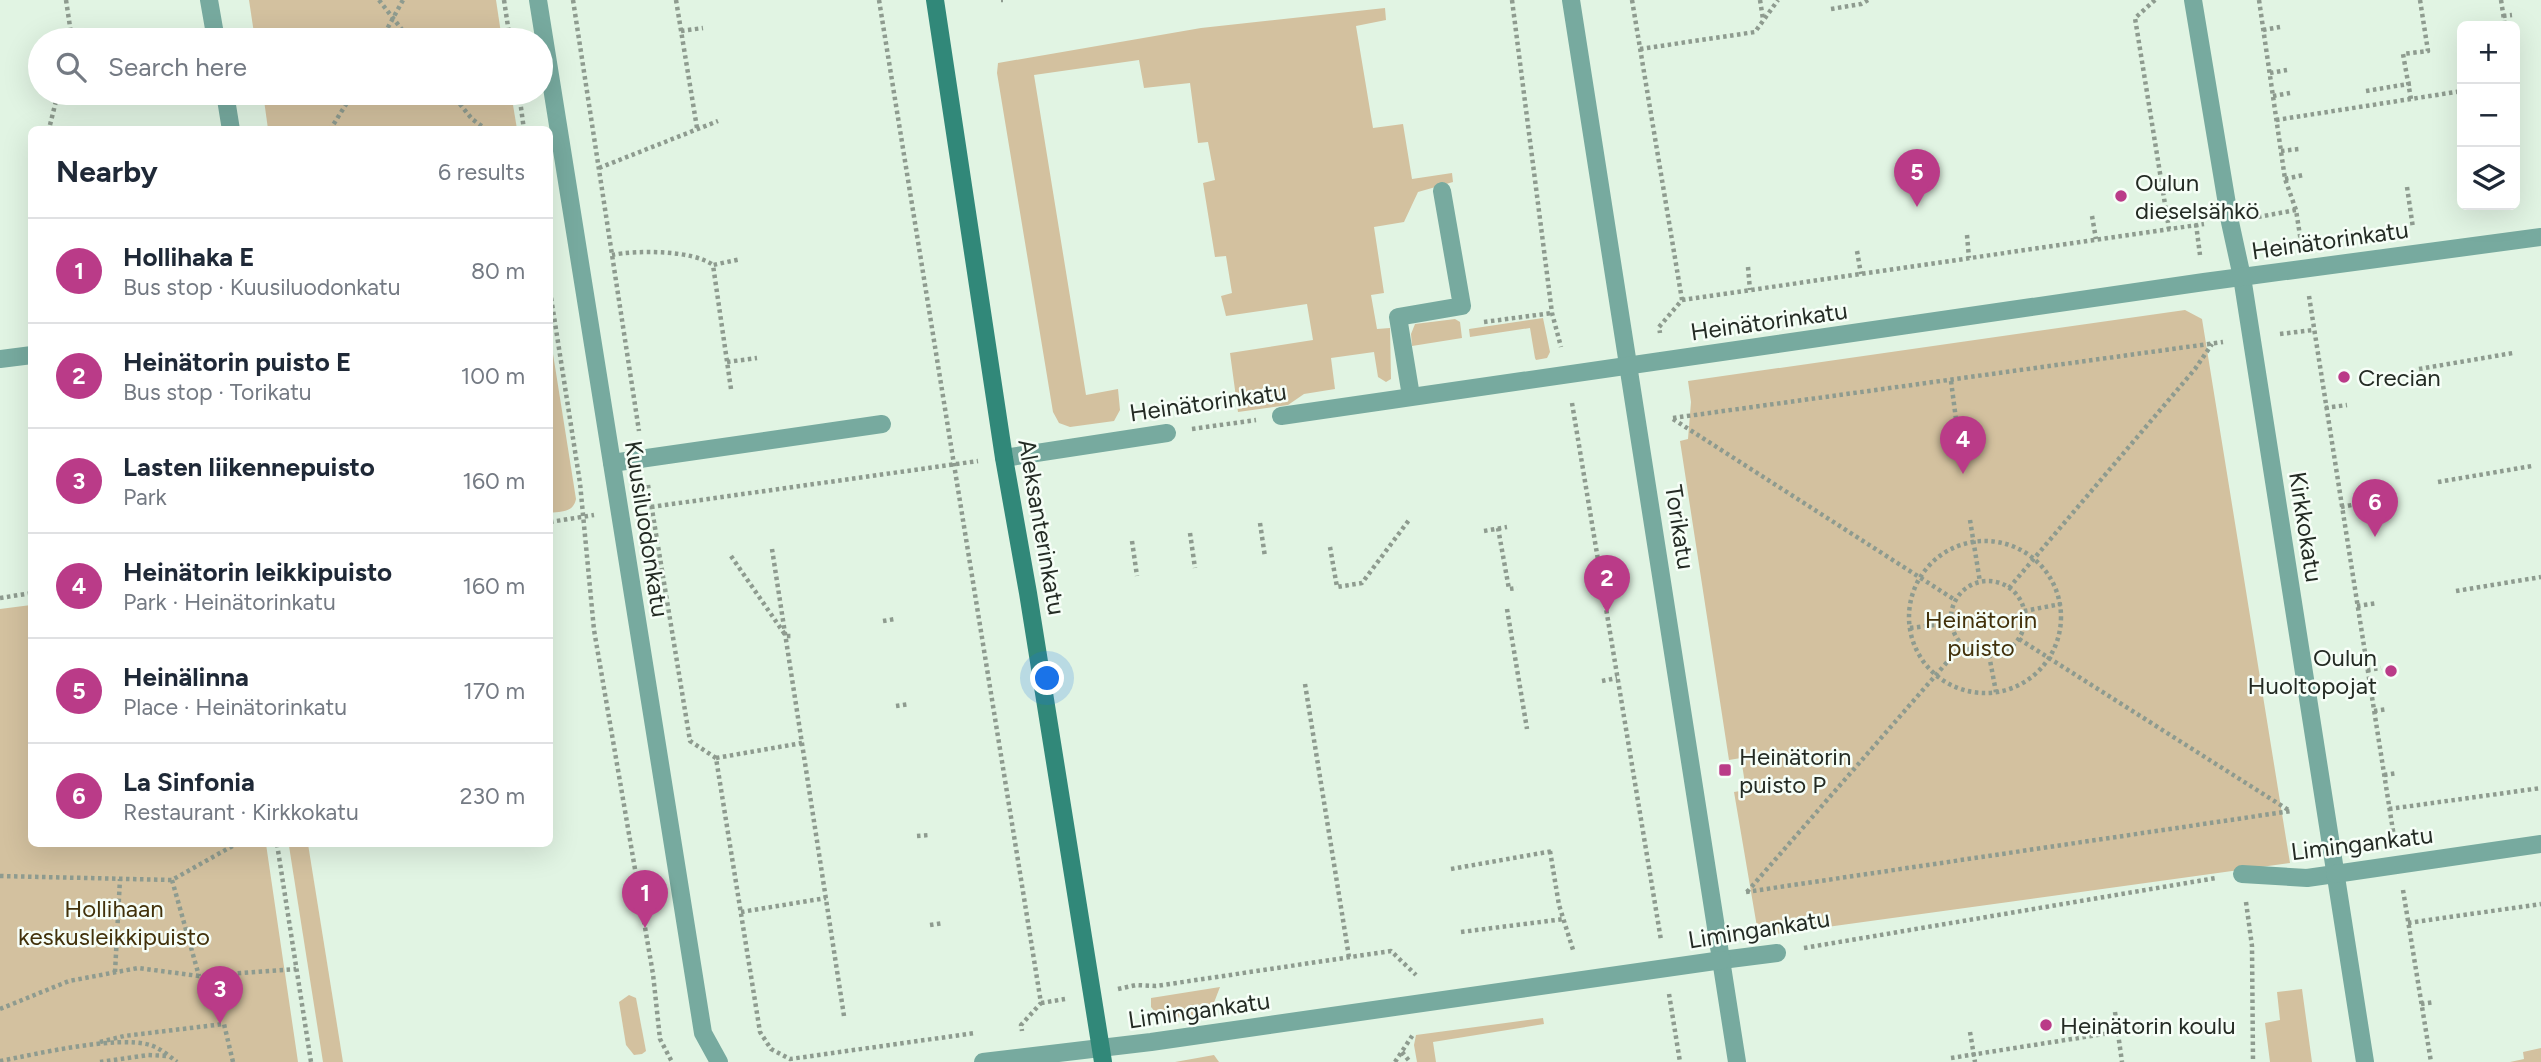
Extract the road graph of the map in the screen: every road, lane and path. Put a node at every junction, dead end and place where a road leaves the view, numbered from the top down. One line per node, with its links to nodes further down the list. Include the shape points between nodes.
1 (66, 0): 29 (path)
2 (209, 0): 30 (street)
3 (379, 0): 25 (path)
4 (403, 0): 25 (path)
5 (504, 0): 33 (path)
6 (538, 0): 34 (street, Kuusiluodonkatu)
7 (573, 0): 63 (path)
8 (676, 0): 37 (path)
9 (879, 0): 110 (path)
10 (935, 0): 107 (main road, Aleksanterinkatu)
11 (1512, 0): 88 (path)
12 (1571, 0): 95 (street, Torikatu)
13 (1632, 0): 38 (path)
14 (1760, 0): 26 (path)
15 (1778, 0): 26 (path)
16 (1868, 0): 22 (path)
17 (2155, 0): 70 (path, via 2135,18)
18 (2193, 0): 83 (street, Kirkkokatu)
19 (2259, 0): 36 (path)
20 (2420, 0): 41 (path, via 2428,51 2403,54)
21 (2501, 0): 24 (path)
22 (1831, 9)
23 (2512, 15): 24 (path)
24 (2503, 16): 27 (path)
25 (393, 19): 31 (path); 32 (path)
26 (1763, 20): 38 (path, via 1755,32)
27 (2504, 21)
28 (2280, 27): 36 (path)
29 (70, 28)
30 (214, 28)
31 (388, 28)
32 (400, 28)
33 (508, 28)
34 (542, 28)
35 (703, 28): 37 (path)
36 (2263, 30): 40 (path)
37 (681, 31): 60 (path)
38 (1640, 48): 85 (path)
39 (2287, 70): 40 (path)
40 (2270, 73): 46 (path)
41 (2411, 84): 42 (path); 47 (path)
42 (2366, 91)
43 (2290, 93): 46 (path)
44 (2457, 93): 47 (path)
45 (553, 94): 109 (street, Kuusiluodonkatu)
46 (2273, 96): 53 (path)
47 (2411, 99): 53 (path)
48 (55, 105): 55 (path)
49 (227, 105): 56 (street)
50 (346, 105): 57 (path)
51 (461, 105): 58 (path)
52 (521, 105): 59 (path)
53 (2276, 120): 62 (path)
54 (718, 121): 60 (path)
55 (50, 125)
56 (230, 126)
57 (332, 126)
58 (481, 126)
59 (523, 126)
60 (697, 128): 63 (path)
61 (2299, 149): 62 (path)
62 (2281, 152): 65 (path)
63 (599, 168): 76 (path)
64 (2303, 175): 65 (path)
65 (2285, 179): 81 (path, via 2296,210)
66 (2407, 187): 75 (path)
67 (1442, 191): 86 (street)
68 (2092, 216): 73 (path)
69 (2196, 224): 70 (path)
70 (2169, 229): 73 (path)
71 (1966, 235): 77 (path)
72 (2541, 237): 75 (street, Heinätorinkatu)
73 (2096, 239): 77 (path)
74 (1857, 251): 82 (path)
75 (2416, 253): 81 (street, Heinätorinkatu)
76 (612, 255): 79 (path, via 696,255); 108 (path)
77 (1969, 258): 82 (path)
78 (741, 259): 79 (path)
79 (713, 265): 94 (path)
80 (1748, 267): 84 (path)
81 (2305, 269): 83 (street, Heinätorinkatu); 102 (path)
82 (1861, 274): 84 (path)
83 (2242, 277): 93 (street, Heinätorinkatu); 184 (street, Kirkkokatu)
84 (1750, 290): 85 (path)
85 (1682, 300): 93 (path, via 1659,327)
86 (1462, 306): 88 (path, via 1465,324); 100 (street, via 1398,317)
87 (553, 311): 117 (path)
88 (1552, 313): 97 (path)
89 (2513, 353): 96 (path)
90 (28, 356): 92 (street)
91 (757, 358): 94 (path)
92 (0, 359)
93 (1663, 361): 95 (street, Heinätorinkatu)
94 (727, 362): 99 (path)
95 (1630, 364): 97 (street, Heinätorinkatu); 203 (street, Torikatu)
96 (2419, 369)
97 (1568, 374): 100 (street, Heinätorinkatu); 161 (path)
98 (1951, 381): 105 (path); 132 (path, via 2213,343); 136 (path, via 1673,418)
99 (731, 389)
100 (1411, 396): 103 (street, Heinätorinkatu)
101 (2347, 405): 102 (path)
102 (2325, 408): 115 (path)
103 (1281, 416): 106 (path, Heinätorinkatu)
104 (882, 424): 108 (street)
105 (1957, 427)
106 (1167, 433): 107 (street, Heinätorinkatu)
107 (1004, 458): 110 (path); 209 (main road, Aleksanterinkatu)
108 (644, 459): 109 (street); 114 (path)
109 (612, 463): 116 (street, Kuusiluodonkatu)
110 (956, 464): 114 (path); 211 (path)
111 (2532, 466): 112 (path)
112 (2438, 482)
113 (2363, 503): 115 (path)
114 (652, 507): 116 (path); 171 (path, via 690,741)
115 (2341, 507): 146 (path)
116 (618, 510): 117 (path); 234 (street, Kuusiluodonkatu, via 703,1033)
117 (583, 517): 120 (path); 233 (path, via 594,630 660,1039)
118 (1409, 520): 128 (path, via 1362,583 1337,587)
119 (1970, 520): 127 (path)
120 (553, 522)
121 (1260, 523): 131 (path)
122 (1507, 527): 123 (path)
123 (1499, 528): 124 (path); 138 (path, via 1509,589)
124 (1484, 531)
125 (1190, 533): 133 (path)
126 (1132, 541): 134 (path)
127 (1974, 542): 132 (path, via 2011,545); 136 (path, via 1938,558); 137 (path)
128 (1329, 547)
129 (772, 550): 153 (path)
130 (731, 556): 153 (path)
131 (1265, 557)
132 (2034, 558): 139 (path); 145 (path, via 2046,571)
133 (1195, 568)
134 (1137, 576)
135 (2541, 576): 140 (path)
136 (1921, 577): 143 (path); 152 (path, via 1911,602)
137 (1980, 582): 139 (path); 143 (path)
138 (1517, 588)
139 (2009, 588): 148 (path)
140 (2456, 591)
141 (28, 594): 142 (path)
142 (0, 598)
143 (1955, 600): 151 (path)
144 (2377, 603): 146 (path)
145 (2061, 604): 148 (path); 157 (path, via 2057,641)
146 (2357, 606): 159 (path)
147 (1507, 609): 169 (path)
148 (2024, 611): 154 (path)
149 (895, 619): 150 (path)
150 (883, 621)
151 (1951, 623): 152 (path); 155 (path)
152 (1910, 628): 160 (path, via 1919,654)
153 (789, 636): 170 (path)
154 (2019, 639): 156 (path, via 2011,648); 157 (path)
155 (1962, 645): 156 (path); 160 (path)
156 (1989, 655): 164 (path)
157 (2049, 658): 160 (path, via 2291,811 1746,892); 164 (path, via 2035,674)
158 (2381, 668): 159 (path)
159 (2367, 670): 168 (path)
160 (1936, 674): 164 (path, via 1964,690)
161 (1618, 678): 162 (path); 196 (path)
162 (1602, 681)
163 (1305, 684): 202 (path)
164 (1996, 692)
165 (909, 704): 166 (path)
166 (896, 706)
167 (2387, 709): 168 (path)
168 (2374, 711): 173 (path)
169 (1527, 729)
170 (802, 743): 171 (path); 188 (path)
171 (716, 758): 190 (path)
172 (2397, 773): 173 (path)
173 (2384, 775): 175 (path)
174 (2541, 788): 175 (path)
175 (2389, 809): 181 (path)
176 (929, 835): 177 (path)
177 (917, 836)
178 (2541, 844): 181 (street, Limingankatu)
179 (231, 847): 187 (path)
180 (276, 847): 205 (path)
181 (2398, 864): 184 (street, Limingankatu); 193 (path)
182 (1451, 869): 191 (path, via 1551,851)
183 (2242, 874): 184 (street, Limingankatu, via 2306,878); 199 (path, Limingankatu); 241 (path, via 2252,946)
184 (2335, 874): 242 (street, Kirkkokatu)
185 (0, 876): 186 (path)
186 (120, 879): 187 (path); 206 (path)
187 (172, 880): 207 (path)
188 (826, 898): 190 (path); 215 (path)
189 (2541, 904): 193 (path)
190 (741, 912): 217 (path, via 760,1032 771,1048 790,1059)
191 (1564, 919): 195 (path); 200 (path)
192 (943, 923): 194 (path)
193 (2408, 923): 212 (path)
194 (930, 925)
195 (1461, 932)
196 (1661, 940): 197 (path); 204 (path)
197 (1648, 942)
198 (1587, 952): 200 (path)
199 (1777, 953): 203 (street, Limingankatu)
200 (1574, 954): 201 (path)
201 (1561, 956)
202 (1349, 957): 208 (path, via 1391,951); 209 (path)
203 (1722, 960): 204 (street, Limingankatu); 238 (street, Torikatu)
204 (1665, 968): 224 (street, Limingankatu); 237 (path)
205 (296, 969): 207 (path); 232 (path)
206 (114, 972): 207 (path, via 138,968); 213 (path, via 69,981)
207 (199, 976)
208 (1418, 977)
209 (1092, 994): 211 (path); 224 (main road, Aleksanterinkatu)
210 (2434, 1002): 212 (path)
211 (1041, 1003): 223 (path, via 1019,1026)
212 (2421, 1004): 243 (path)
213 (0, 1009)
214 (2115, 1012): 219 (path)
215 (844, 1016)
216 (2142, 1028): 219 (path)
217 (984, 1032)
218 (1970, 1032): 222 (path)
219 (2118, 1032): 222 (path); 240 (path)
220 (89, 1045): 225 (path, via 134,1042); 227 (path); 231 (path, via 124,1036 224,1024)
221 (1402, 1052): 236 (path)
222 (1974, 1054): 226 (path); 239 (path)
223 (1030, 1055): 224 (street, Limingankatu); 235 (street, Limingankatu)
224 (1102, 1055)
225 (169, 1056): 229 (path); 230 (path)
226 (1951, 1058)
227 (12, 1060): 228 (path)
228 (0, 1061)
229 (100, 1062)
230 (177, 1062)
231 (233, 1062)
232 (311, 1062)
233 (672, 1062)
234 (719, 1062)
235 (984, 1062)
236 (1410, 1062)
237 (1680, 1062)
238 (1737, 1062)
239 (1975, 1062)
240 (2122, 1062)
241 (2253, 1062)
242 (2365, 1062)
243 (2431, 1062)

